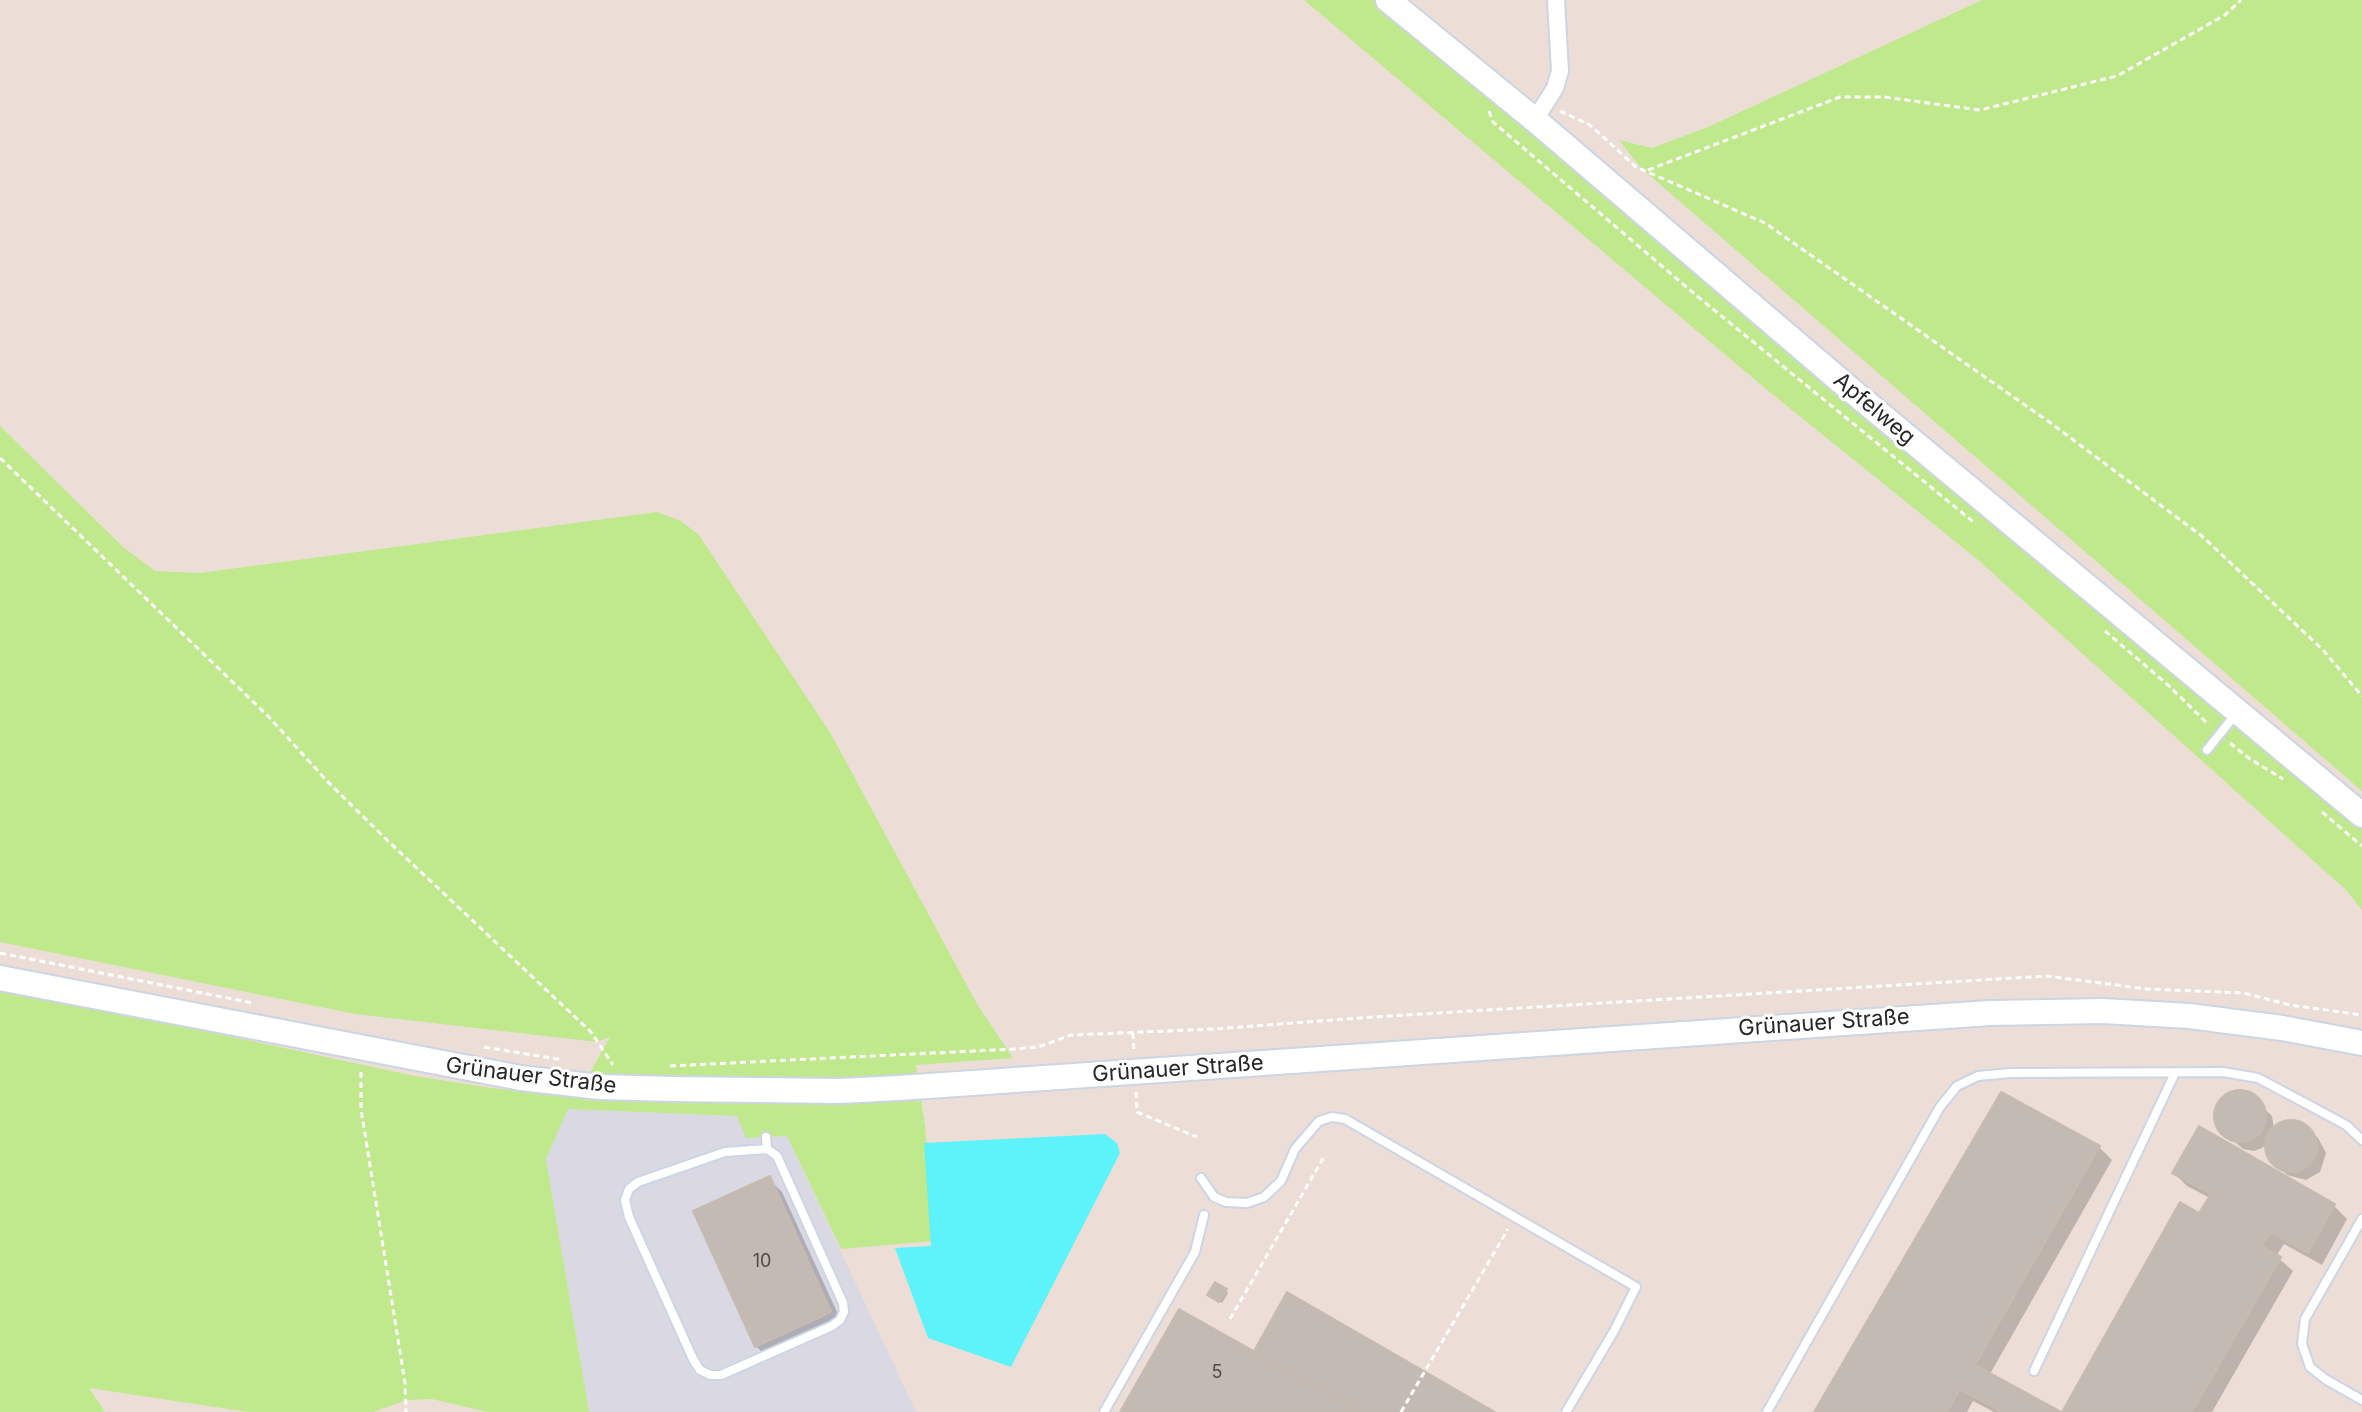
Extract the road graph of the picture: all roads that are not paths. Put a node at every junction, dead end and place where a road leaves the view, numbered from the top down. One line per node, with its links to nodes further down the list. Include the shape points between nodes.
1 (1388, 0): 3 (main road, Apfelweg)
2 (1556, 0): 3 (street, via 1560,71)
3 (1535, 120): 4 (main road, Apfelweg)
4 (2238, 712): 5 (lane); 6 (main road, Apfelweg)
5 (2207, 750)
6 (2362, 815)
7 (0, 978): 8 (main road, Grünauer Straße, via 521,1078 614,1077 840,1091 2035,1011 2189,1016)
8 (2362, 1043)
9 (2175, 1073): 11 (lane, via 2258,1078 2346,1125); 16 (lane); 20 (lane, via 2010,1073 1978,1076 1957,1086 1940,1107)
10 (766, 1137): 12 (lane)
11 (2362, 1140)
12 (767, 1149): 12 (lane, via 725,1152 638,1182 625,1200 693,1359 710,1375 721,1375 832,1326 844,1312 777,1156)
13 (1201, 1178): 19 (lane, via 1214,1197 1226,1202 1264,1197 1281,1181 1295,1149 1319,1121 1345,1119 1636,1287)
14 (1204, 1215): 18 (lane, via 1195,1252)
15 (2362, 1219): 17 (lane, via 2305,1319 2302,1344 2310,1367)
16 (2034, 1371)
17 (2362, 1400)
18 (1104, 1412)
19 (1566, 1412)
20 (1767, 1412)

